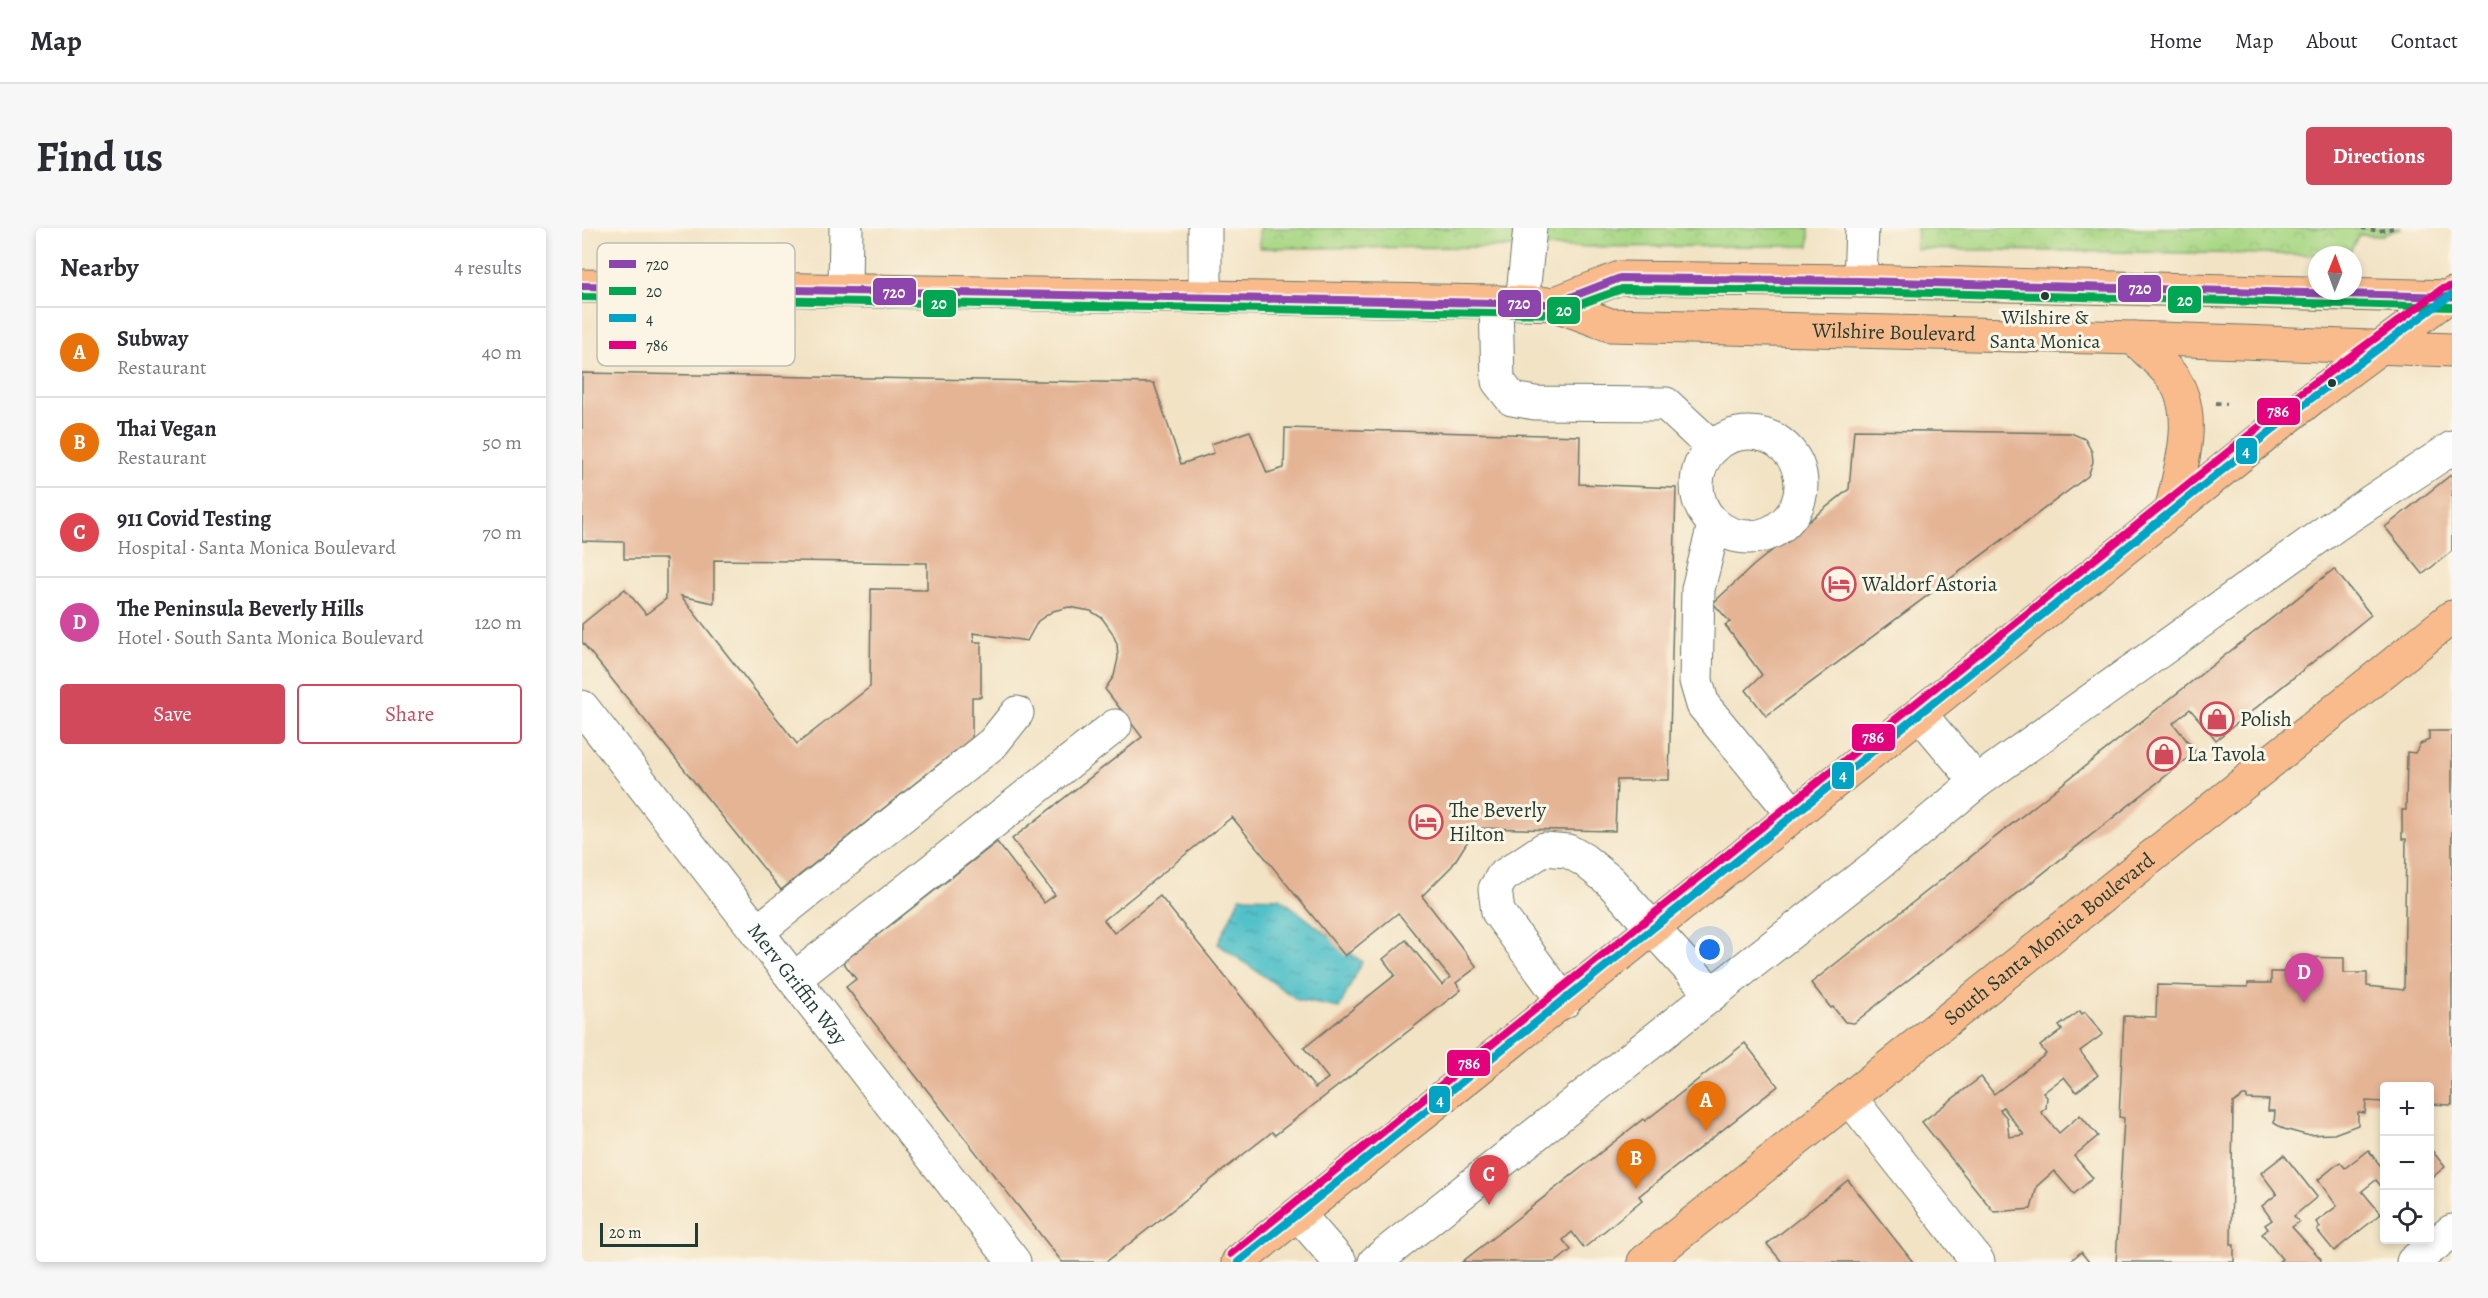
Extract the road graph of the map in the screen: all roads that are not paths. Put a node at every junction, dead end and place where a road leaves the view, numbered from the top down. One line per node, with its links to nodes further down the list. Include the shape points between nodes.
1 (846, 228): 9 (street)
2 (1205, 228): 11 (street)
3 (1530, 228): 12 (street)
4 (1862, 228): 5 (street)
5 (1860, 280): 10 (main road, Wilshire Boulevard); 12 (main road, Wilshire Boulevard, via 1620,278)
6 (582, 286): 7 (main road, Wilshire Boulevard)
7 (597, 286)
8 (795, 288): 9 (main road, Wilshire Boulevard)
9 (845, 289): 11 (main road, Wilshire Boulevard)
10 (2451, 296): 14 (main road)
11 (1205, 297): 12 (main road, Wilshire Boulevard)
12 (1524, 303): 13 (main road, Wilshire Boulevard, via 1610,325); 16 (street, via 1498,381 1512,399 1535,403 1666,404)
13 (2134, 338): 14 (main road, Wilshire Boulevard); 18 (main road, via 2171,375 2186,403 2183,458)
14 (2381, 346): 15 (main road, Wilshire Boulevard); 18 (main road)
15 (2452, 350)
16 (1713, 448): 19 (street, via 1702,462 1697,495); 19 (street, via 1735,436 1760,434 1789,452 1798,467 1801,484 1791,516 1779,528 1746,537 1729,534)
17 (2452, 448): 25 (street, via 2344,537)
18 (2170, 512): 23 (main road)
19 (1714, 525): 26 (street, via 1698,589 1695,681 1703,705)
20 (2452, 617): 32 (main road, South Santa Monica Boulevard)
21 (582, 707): 28 (street, Merv Griffin Way)
22 (1017, 713): 28 (street, via 993,743)
23 (1920, 714): 25 (street); 26 (main road)
24 (1115, 726): 29 (street)
25 (1977, 782): 30 (street)
26 (1794, 815): 27 (main road)
27 (1653, 928): 30 (street); 31 (main road); 31 (street, via 1610,881 1568,851 1544,849 1502,877 1495,889 1498,912)
28 (757, 932): 29 (street, Merv Griffin Way)
29 (794, 979): 35 (street, Merv Griffin Way)
30 (1712, 994): 38 (street)
31 (1564, 1002): 33 (main road)
32 (1850, 1098): 39 (main road, South Santa Monica Boulevard); 40 (street)
33 (1298, 1214): 36 (main road); 37 (street)
34 (2452, 1231): 41 (street)
35 (1014, 1262)
36 (1238, 1262)
37 (1340, 1262)
38 (1375, 1262)
39 (1644, 1262)
40 (1978, 1262)
41 (2412, 1262)

